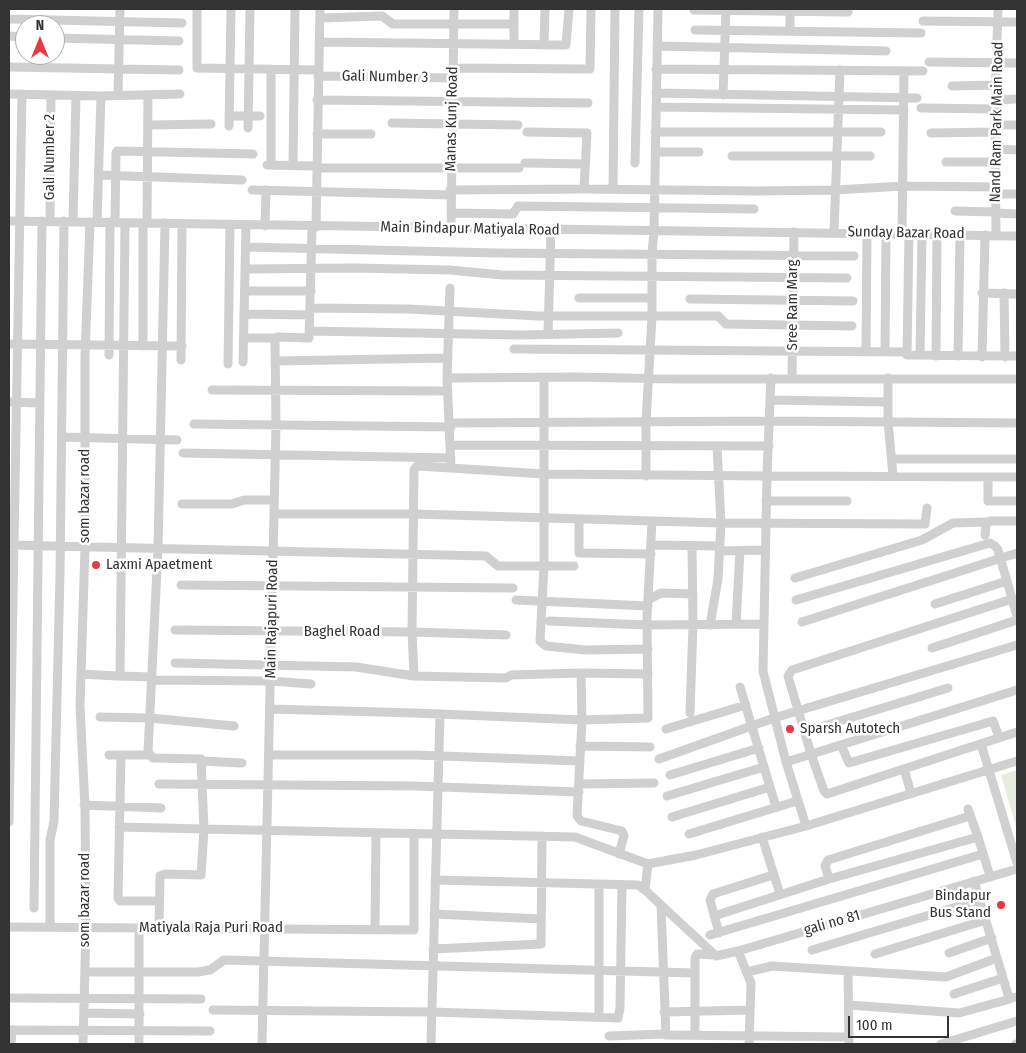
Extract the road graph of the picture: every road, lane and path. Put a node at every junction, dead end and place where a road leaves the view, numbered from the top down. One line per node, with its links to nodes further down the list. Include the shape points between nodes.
1 (120, 9): 21 (street)
2 (197, 9): 47 (street, Gali Number 3, via 197,68)
3 (231, 9): 47 (street)
4 (250, 9): 49 (street)
5 (295, 9): 53 (street)
6 (454, 9): 26 (street, Manas Kunj Road)
7 (514, 9): 27 (street)
8 (545, 9): 38 (street)
9 (569, 9): 38 (street, via 568,44)
10 (591, 9): 48 (street, via 590,69)
11 (615, 9): 127 (street)
12 (639, 9): 114 (street)
13 (658, 9): 39 (street)
14 (998, 9): 23 (street, Nand Ram Park Main Road)
15 (694, 10): 16 (street)
16 (726, 10): 17 (street); 29 (street)
17 (790, 11): 18 (street); 30 (street)
18 (848, 12)
19 (320, 13): 26 (street, via 382,16 393,24); 35 (street)
20 (9, 19): 21 (street)
21 (120, 21): 25 (street); 33 (street)
22 (923, 21): 23 (street)
23 (998, 22): 24 (street); 43 (street, Nand Ram Park Main Road)
24 (1017, 22)
25 (182, 23)
26 (453, 23): 27 (street); 36 (street, Manas Kunj Road)
27 (514, 24): 37 (street)
28 (695, 30): 29 (street)
29 (726, 30): 30 (street); 40 (street)
30 (790, 30): 31 (street)
31 (921, 32)
32 (65, 38): 33 (street)
33 (119, 39): 34 (street); 46 (street)
34 (179, 42)
35 (319, 42): 36 (street); 58 (street)
36 (453, 44): 37 (street); 48 (street, Manas Kunj Road)
37 (514, 44): 38 (street)
38 (544, 45)
39 (656, 46): 40 (street); 51 (street)
40 (726, 48): 41 (street); 54 (street)
41 (886, 51)
42 (929, 62): 43 (street)
43 (997, 63): 44 (street); 60 (street, Nand Ram Park Main Road)
44 (1017, 63)
45 (9, 67): 46 (street)
46 (119, 68): 52 (street); 67 (street)
47 (231, 68): 49 (street, Gali Number 3); 84 (street)
48 (453, 68): 59 (street, Manas Kunj Road)
49 (250, 69): 50 (street, Gali Number 3); 85 (street)
50 (271, 69): 53 (street, Gali Number 3); 116 (street, via 268,165)
51 (656, 69): 54 (street); 62 (street)
52 (179, 70)
53 (294, 70): 58 (street, Gali Number 3); 116 (street)
54 (725, 70): 55 (street); 69 (street)
55 (840, 70): 56 (street); 72 (street)
56 (904, 71): 57 (street); 73 (street)
57 (923, 71)
58 (318, 73): 59 (street, Gali Number 3); 76 (street)
59 (453, 78): 77 (street, Manas Kunj Road)
60 (996, 85): 61 (street); 79 (street, Nand Ram Park Main Road)
61 (952, 86)
62 (656, 93): 69 (street); 80 (street)
63 (9, 94): 64 (street)
64 (22, 94): 66 (street); 142 (street)
65 (180, 94): 68 (street)
66 (50, 95): 70 (street); 140 (street, Gali Number 2)
67 (118, 95): 68 (street); 71 (street)
68 (148, 95): 90 (street)
69 (724, 95): 72 (street)
70 (76, 96): 71 (street); 143 (street)
71 (101, 96): 119 (street, som bazar road)
72 (839, 96): 73 (street); 83 (street)
73 (902, 98): 74 (street); 82 (street)
74 (917, 98)
75 (1017, 99): 79 (street)
76 (317, 100): 77 (street); 101 (street)
77 (452, 103): 78 (street); 89 (street, Manas Kunj Road)
78 (588, 103)
79 (995, 104): 81 (street); 95 (street, Nand Ram Park Main Road)
80 (656, 108): 83 (street); 97 (street)
81 (921, 108)
82 (904, 110): 83 (street); 123 (street)
83 (839, 111): 99 (street)
84 (229, 116): 85 (street); 93 (street)
85 (248, 116): 86 (street); 94 (street)
86 (260, 116)
87 (392, 123): 89 (street)
88 (211, 124): 90 (street)
89 (452, 124): 91 (street); 118 (street, Manas Kunj Road)
90 (148, 125): 105 (street)
91 (518, 125)
92 (1017, 125): 95 (street)
93 (229, 126)
94 (248, 128)
95 (995, 128): 100 (street); 103 (street, Nand Ram Park Main Road)
96 (527, 132): 115 (street, via 587,132)
97 (655, 132): 99 (street); 106 (street)
98 (880, 132): 99 (street)
99 (838, 133): 110 (street)
100 (931, 133)
101 (317, 134): 102 (street); 117 (street)
102 (371, 134)
103 (995, 149): 104 (street); 113 (street, Nand Ram Park Main Road)
104 (1017, 150)
105 (147, 152): 108 (street); 120 (street, via 116,152); 121 (street)
106 (655, 152): 107 (street); 128 (street)
107 (699, 152)
108 (253, 154)
109 (732, 156): 110 (street)
110 (837, 156): 111 (street); 129 (street)
111 (870, 156)
112 (946, 162): 113 (street)
113 (995, 162): 130 (street, Nand Ram Park Main Road)
114 (635, 163)
115 (585, 164): 118 (street); 124 (street)
116 (293, 165): 117 (street)
117 (317, 167): 118 (street); 131 (street)
118 (450, 167): 132 (street, Manas Kunj Road)
119 (99, 175): 120 (street); 144 (street, som bazar road)
120 (115, 176): 121 (street); 145 (street)
121 (147, 178): 122 (street); 147 (street)
122 (242, 180)
123 (903, 186): 129 (street); 130 (street); 161 (street)
124 (584, 189): 127 (street); 132 (street)
125 (252, 190): 126 (street)
126 (266, 190): 131 (street); 152 (street)
127 (613, 190): 128 (street)
128 (655, 190): 129 (street); 134 (street)
129 (836, 190): 158 (street)
130 (996, 191): 133 (street); 138 (street, Nand Ram Park Main Road)
131 (317, 192): 132 (street); 153 (street)
132 (451, 193): 137 (street, Manas Kunj Road)
133 (1017, 194)
134 (654, 207): 135 (street); 137 (street, via 518,206 514,214); 156 (street)
135 (754, 209)
136 (955, 211): 138 (street)
137 (451, 213): 154 (street, Manas Kunj Road)
138 (996, 213): 139 (street); 166 (street, Nand Ram Park Main Road)
139 (1017, 214)
140 (47, 220): 142 (street); 143 (street); 205 (street, Gali Number 2)
141 (9, 221): 142 (street)
142 (21, 221): 204 (street)
143 (69, 221): 144 (street); 206 (street)
144 (93, 222): 145 (street); 207 (street, som bazar road)
145 (112, 222): 146 (street); 208 (street)
146 (125, 222): 147 (street); 209 (street)
147 (145, 223): 148 (street, Main Bindapur Matiyala Road); 210 (street)
148 (165, 223): 149 (street, Main Bindapur Matiyala Road); 211 (street)
149 (182, 224): 150 (street, Main Bindapur Matiyala Road); 212 (street)
150 (230, 226): 151 (street, Main Bindapur Matiyala Road); 230 (street)
151 (246, 226): 152 (street, Main Bindapur Matiyala Road); 168 (street)
152 (265, 226): 153 (street, Main Bindapur Matiyala Road)
153 (314, 227): 154 (street, Main Bindapur Matiyala Road); 169 (street)
154 (451, 229): 155 (street, Main Bindapur Matiyala Road)
155 (551, 230): 156 (street, Main Bindapur Matiyala Road); 170 (street)
156 (654, 231): 157 (street, Main Bindapur Matiyala Road); 171 (street)
157 (794, 232): 158 (street, Sunday Bazar Road); 172 (street, Sree Ram Marg)
158 (834, 232): 159 (street, Sunday Bazar Road)
159 (867, 233): 160 (street, Sunday Bazar Road); 216 (street)
160 (886, 233): 161 (street, Sunday Bazar Road); 217 (street)
161 (905, 233): 162 (street, Sunday Bazar Road); 218 (street)
162 (922, 233): 163 (street, Sunday Bazar Road); 220 (street)
163 (937, 234): 164 (street, Sunday Bazar Road); 221 (street)
164 (960, 235): 165 (street, Sunday Bazar Road); 222 (street)
165 (985, 235): 166 (street, Sunday Bazar Road); 183 (street)
166 (996, 236): 167 (street, Sunday Bazar Road)
167 (1017, 236)
168 (246, 247): 169 (street); 174 (street)
169 (312, 248): 170 (street); 175 (street)
170 (550, 252): 171 (street); 176 (street)
171 (652, 253): 172 (street); 177 (street)
172 (793, 256): 173 (street); 178 (street, Sree Ram Marg)
173 (854, 256)
174 (246, 269): 175 (street); 181 (street)
175 (311, 269): 176 (street, via 428,269 502,276); 182 (street)
176 (549, 276): 177 (street); 194 (street)
177 (652, 276): 178 (street); 187 (street)
178 (793, 277): 179 (street); 189 (street, Sree Ram Marg)
179 (847, 278)
180 (450, 288): 191 (street)
181 (245, 291): 182 (street); 193 (street)
182 (311, 291): 192 (street)
183 (982, 293): 184 (street); 224 (street)
184 (1004, 294): 185 (street); 225 (street)
185 (1017, 294)
186 (579, 298): 187 (street)
187 (652, 298): 195 (street)
188 (690, 300): 189 (street)
189 (793, 300): 190 (street); 196 (street, Sree Ram Marg)
190 (853, 301)
191 (449, 310): 192 (street); 194 (street); 199 (street)
192 (310, 311): 193 (street); 198 (street)
193 (245, 314): 202 (street)
194 (548, 316): 195 (street); 201 (street)
195 (652, 317): 196 (street, via 718,316 726,324); 214 (street)
196 (793, 324): 197 (street); 215 (street, Sree Ram Marg)
197 (852, 326)
198 (310, 331): 199 (street); 203 (street, via 309,338)
199 (448, 332): 201 (street); 226 (street)
200 (618, 333): 201 (street)
201 (548, 334)
202 (244, 338): 203 (street); 229 (street)
203 (275, 338): 228 (street, Main Rajapuri Road)
204 (14, 344): 205 (street); 242 (street)
205 (42, 345): 206 (street); 244 (street, Gali Number 2)
206 (63, 345): 207 (street); 253 (street)
207 (86, 345): 208 (street); 254 (street, som bazar road)
208 (109, 345): 209 (street); 219 (street)
209 (124, 345): 210 (street); 255 (street)
210 (143, 346): 211 (street)
211 (162, 346): 212 (street); 256 (street)
212 (182, 346): 227 (street)
213 (514, 349): 214 (street)
214 (649, 350): 215 (street); 233 (street)
215 (793, 350): 216 (street); 235 (street, Sree Ram Marg)
216 (866, 350): 217 (street)
217 (885, 352): 218 (street)
218 (907, 352): 220 (street, via 907,355)
219 (109, 355)
220 (920, 355): 221 (street)
221 (936, 356): 222 (street)
222 (958, 356): 224 (street)
223 (1017, 356): 225 (street)
224 (982, 357): 225 (street)
225 (1005, 357)
226 (448, 358): 228 (street); 232 (street)
227 (182, 360)
228 (275, 361): 239 (street, Main Rajapuri Road)
229 (244, 362)
230 (228, 364)
231 (544, 377): 232 (street); 233 (street); 245 (street)
232 (447, 378): 240 (street)
233 (647, 378): 234 (street); 247 (street)
234 (771, 378): 235 (street); 241 (street)
235 (792, 378): 236 (street)
236 (888, 378): 237 (street); 243 (street)
237 (1017, 379)
238 (212, 390): 239 (street)
239 (275, 390): 240 (street); 251 (street, Main Rajapuri Road)
240 (448, 391): 252 (street)
241 (770, 400): 243 (street); 246 (street)
242 (13, 402): 244 (street); 292 (street)
243 (888, 402): 248 (street)
244 (40, 404): 293 (street, Gali Number 2)
245 (544, 421): 247 (street); 252 (street); 259 (street)
246 (770, 421): 247 (street); 248 (street); 262 (street)
247 (646, 422): 260 (street)
248 (888, 422): 249 (street); 266 (street)
249 (1017, 423)
250 (194, 424): 251 (street)
251 (276, 425): 252 (street); 264 (street, Main Rajapuri Road)
252 (451, 425): 258 (street)
253 (62, 437): 254 (street); 294 (street)
254 (85, 438): 255 (street); 296 (street, som bazar road)
255 (122, 439): 256 (street); 297 (street)
256 (160, 440): 257 (street); 298 (street)
257 (177, 440)
258 (451, 445): 259 (street); 265 (street)
259 (543, 446): 260 (street); 269 (street)
260 (646, 446): 261 (street); 270 (street)
261 (717, 446): 262 (street); 271 (street)
262 (769, 446): 272 (street)
263 (183, 453): 264 (street)
264 (275, 455): 265 (street); 276 (street, Main Rajapuri Road)
265 (451, 458): 268 (street)
266 (892, 459): 267 (street); 273 (street)
267 (1017, 459)
268 (451, 468): 269 (street); 283 (street, via 415,468)
269 (543, 474): 270 (street); 284 (street)
270 (646, 476): 271 (street)
271 (717, 476): 272 (street); 288 (street)
272 (767, 476): 273 (street); 277 (street)
273 (893, 476): 274 (street)
274 (988, 476): 275 (street); 279 (street, via 988,501)
275 (1017, 477)
276 (274, 500): 280 (street); 282 (street, Main Rajapuri Road)
277 (766, 501): 278 (street); 290 (street)
278 (847, 501)
279 (1017, 501)
280 (182, 504)
281 (927, 508): 290 (street, via 925,524)
282 (274, 514): 283 (street); 303 (street, Main Rajapuri Road)
283 (414, 514): 284 (street); 305 (street)
284 (543, 518): 285 (street); 307 (street)
285 (579, 519): 286 (street); 299 (street, via 580,553)
286 (652, 520): 288 (street); 299 (street)
287 (1017, 521): 289 (street)
288 (721, 522): 290 (street); 300 (street)
289 (986, 522): 291 (street); 309 (street, via 954,523 922,540)
290 (765, 523): 301 (street)
291 (985, 535)
292 (12, 545): 293 (street); 402 (street)
293 (38, 545): 294 (street); 432 (street, Gali Number 2)
294 (60, 546): 296 (street); 439 (street)
295 (692, 546): 299 (street); 300 (street); 315 (street)
296 (85, 547): 297 (street); 341 (street, som bazar road)
297 (120, 547): 298 (street); 343 (street)
298 (158, 549): 303 (street); 345 (street)
299 (651, 549): 320 (street)
300 (720, 549): 302 (street); 330 (street)
301 (764, 550): 302 (street); 327 (street)
302 (740, 551): 326 (street)
303 (274, 552): 305 (street); 312 (street, Main Rajapuri Road)
304 (1017, 553): 306 (street)
305 (414, 556): 307 (street, via 488,556 498,566); 313 (street)
306 (1000, 559): 310 (street); 318 (street, via 995,546 990,543); 325 (street)
307 (544, 566): 308 (street); 319 (street)
308 (574, 566)
309 (795, 578)
310 (1007, 581): 316 (street); 321 (street)
311 (181, 585): 312 (street)
312 (273, 586): 313 (street); 332 (street, Main Rajapuri Road)
313 (413, 588): 314 (street); 333 (street)
314 (513, 588)
315 (693, 594): 320 (street, via 661,593); 329 (street)
316 (1012, 599): 322 (street); 353 (street, via 792,670 788,676)
317 (516, 600): 319 (street)
318 (796, 600)
319 (542, 601): 320 (street); 337 (street, via 540,641 546,646 586,650)
320 (648, 603): 328 (street)
321 (936, 604)
322 (1017, 616)
323 (1017, 620): 336 (street)
324 (549, 621): 328 (street)
325 (802, 622)
326 (736, 624): 327 (street); 330 (street)
327 (763, 624): 358 (street, via 763,671)
328 (648, 625): 329 (street); 337 (street)
329 (693, 625): 330 (street); 354 (street)
330 (710, 625)
331 (175, 630): 332 (street, Baghel Road)
332 (272, 632): 333 (street, Baghel Road); 339 (street, Main Rajapuri Road)
333 (412, 632): 334 (street, Baghel Road); 344 (street)
334 (506, 635)
335 (1017, 645): 353 (street)
336 (932, 648)
337 (648, 649): 342 (street)
338 (175, 663): 339 (street)
339 (271, 665): 344 (street, via 356,668); 346 (street, Main Rajapuri Road)
340 (581, 673): 342 (street); 344 (street, via 511,675 506,678); 359 (street)
341 (81, 674): 343 (street); 397 (street, som bazar road)
342 (648, 674): 359 (street, via 648,718)
343 (119, 676): 345 (street)
344 (414, 676)
345 (152, 679): 346 (street); 357 (street)
346 (271, 681): 347 (street); 352 (street, Main Rajapuri Road)
347 (311, 684)
348 (740, 687): 351 (street)
349 (948, 688): 363 (street)
350 (1017, 690): 367 (street)
351 (746, 705): 361 (street); 362 (street)
352 (270, 709): 355 (street); 375 (street, Main Rajapuri Road)
353 (797, 711): 358 (street); 363 (street)
354 (690, 713)
355 (440, 714): 359 (street); 376 (street)
356 (100, 717): 357 (street)
357 (150, 718): 360 (street); 374 (street)
358 (774, 718): 361 (street); 381 (street)
359 (582, 720): 368 (street)
360 (234, 726)
361 (752, 726): 370 (street); 377 (street)
362 (666, 729)
363 (804, 732): 371 (street)
364 (1017, 732): 365 (street)
365 (999, 737): 366 (street); 367 (street, via 993,721 850,763)
366 (981, 744): 384 (street); 385 (street)
367 (841, 745): 371 (street)
368 (580, 746): 369 (street); 379 (street)
369 (650, 746)
370 (758, 748): 383 (street); 386 (street)
371 (811, 754): 381 (street); 384 (street, via 827,794)
372 (109, 755): 373 (street)
373 (121, 755): 374 (street); 398 (street)
374 (148, 755): 378 (street, via 153,758 200,758)
375 (269, 755): 376 (street); 390 (street, Main Rajapuri Road)
376 (440, 757): 379 (street); 391 (street)
377 (659, 758)
378 (202, 761): 382 (street); 388 (street)
379 (580, 761): 393 (street)
380 (1017, 761): 385 (street)
381 (786, 762): 396 (street)
382 (242, 763)
383 (764, 767): 392 (street); 395 (street)
384 (904, 769): 394 (street)
385 (989, 770): 394 (street); 416 (street)
386 (670, 775)
387 (654, 782): 393 (street)
388 (204, 783): 389 (street); 390 (street); 405 (street)
389 (159, 784)
390 (268, 784): 391 (street); 406 (street, Main Rajapuri Road)
391 (440, 787): 393 (street); 410 (street)
392 (770, 787): 399 (street); 401 (street)
393 (579, 788): 414 (street, via 578,819 624,833)
394 (911, 793): 403 (street)
395 (667, 796)
396 (797, 801): 399 (street); 403 (street)
397 (84, 805): 398 (street); 438 (street, som bazar road)
398 (119, 806): 400 (street); 404 (street)
399 (776, 807): 409 (street)
400 (161, 808)
401 (672, 817)
402 (9, 822)
403 (806, 826): 413 (street)
404 (119, 827): 405 (street); 430 (street, via 118,900)
405 (204, 829): 406 (street); 430 (street, via 202,874 162,875 159,879)
406 (266, 831): 407 (street); 442 (street, Main Rajapuri Road)
407 (376, 833): 408 (street); 443 (street)
408 (414, 834): 410 (street); 443 (street, Matiyala Raja Puri Road, via 414,930)
409 (689, 834)
410 (436, 835): 411 (street); 422 (street)
411 (542, 836): 414 (street, via 585,840); 424 (street)
412 (978, 837): 415 (street); 421 (street); 421 (street, via 969,812 828,860 825,866)
413 (762, 838): 417 (street); 419 (street)
414 (619, 854): 417 (street)
415 (983, 854): 420 (street); 434 (street, via 714,934)
416 (1017, 863)
417 (648, 864): 427 (street)
418 (1017, 868): 420 (street, gali no 81)
419 (773, 875): 428 (street); 434 (street, via 712,894 710,900)
420 (990, 876): 423 (street, gali no 81)
421 (829, 879): 428 (street)
422 (435, 880): 424 (street); 433 (street)
423 (974, 881): 429 (street); 447 (street, gali no 81)
424 (540, 885): 425 (street); 435 (street)
425 (599, 885): 426 (street); 454 (street)
426 (622, 885): 427 (street, via 638,885); 458 (street)
427 (645, 890): 431 (street)
428 (780, 894): 434 (street)
429 (980, 900): 436 (street); 446 (street)
430 (159, 901): 441 (street)
431 (661, 905): 450 (street); 460 (street)
432 (34, 908)
433 (434, 914): 435 (street); 445 (street)
434 (714, 916)
435 (540, 919): 445 (street, via 540,945)
436 (986, 920): 444 (street); 449 (street)
437 (9, 927): 439 (street, Matiyala Raja Puri Road)
438 (86, 927): 439 (street, Matiyala Raja Puri Road); 440 (street, Matiyala Raja Puri Road); 456 (street, som bazar road)
439 (50, 928)
440 (139, 928): 441 (street, Matiyala Raja Puri Road); 457 (street)
441 (159, 928): 442 (street, Matiyala Raja Puri Road)
442 (264, 928): 443 (street, Matiyala Raja Puri Road); 452 (street, Main Rajapuri Road)
443 (375, 929)
444 (992, 938): 448 (street); 451 (street)
445 (433, 949): 453 (street)
446 (812, 950)
447 (738, 951): 450 (street, gali no 81); 459 (street)
448 (949, 953)
449 (875, 954)
450 (716, 956): 461 (street, gali no 81, via 696,955)
451 (997, 958): 455 (street, via 946,977); 462 (street)
452 (264, 962): 453 (street); 457 (street, via 224,960 210,970); 473 (street, Main Rajapuri Road)
453 (433, 964): 454 (street); 474 (street)
454 (600, 970): 458 (street); 478 (street)
455 (848, 971): 459 (street, via 772,966); 469 (street)
456 (85, 972): 457 (street); 465 (street, som bazar road)
457 (140, 972): 466 (street)
458 (620, 972): 460 (street); 478 (street, via 620,1016)
459 (747, 972): 471 (street, via 751,984)
460 (663, 973): 461 (street); 475 (street)
461 (695, 973): 472 (street)
462 (1003, 978): 463 (street); 468 (street)
463 (954, 994)
464 (9, 998): 465 (street)
465 (84, 998): 466 (street); 476 (street, som bazar road)
466 (140, 998): 467 (street); 477 (street)
467 (201, 998)
468 (1013, 998): 469 (street, via 959,1013)
469 (849, 1005): 488 (street)
470 (213, 1010): 473 (street)
471 (750, 1010): 472 (street); 487 (street)
472 (696, 1011): 475 (street); 485 (street)
473 (262, 1012): 474 (street); 492 (street, Main Rajapuri Road)
474 (432, 1012): 478 (street); 493 (street)
475 (664, 1012): 484 (street)
476 (84, 1013): 477 (street); 481 (street, som bazar road)
477 (140, 1014): 482 (street)
478 (599, 1017)
479 (1017, 1021): 494 (street)
480 (10, 1030): 481 (street); 489 (street)
481 (84, 1030): 482 (street); 490 (street, som bazar road)
482 (139, 1031): 483 (street); 491 (street)
483 (210, 1031)
484 (665, 1034): 485 (street); 486 (street)
485 (696, 1035): 487 (street)
486 (609, 1036)
487 (750, 1040): 488 (street)
488 (849, 1041)
489 (11, 1044)
490 (84, 1044)
491 (139, 1044)
492 (262, 1044)
493 (431, 1044)
494 (940, 1044)

